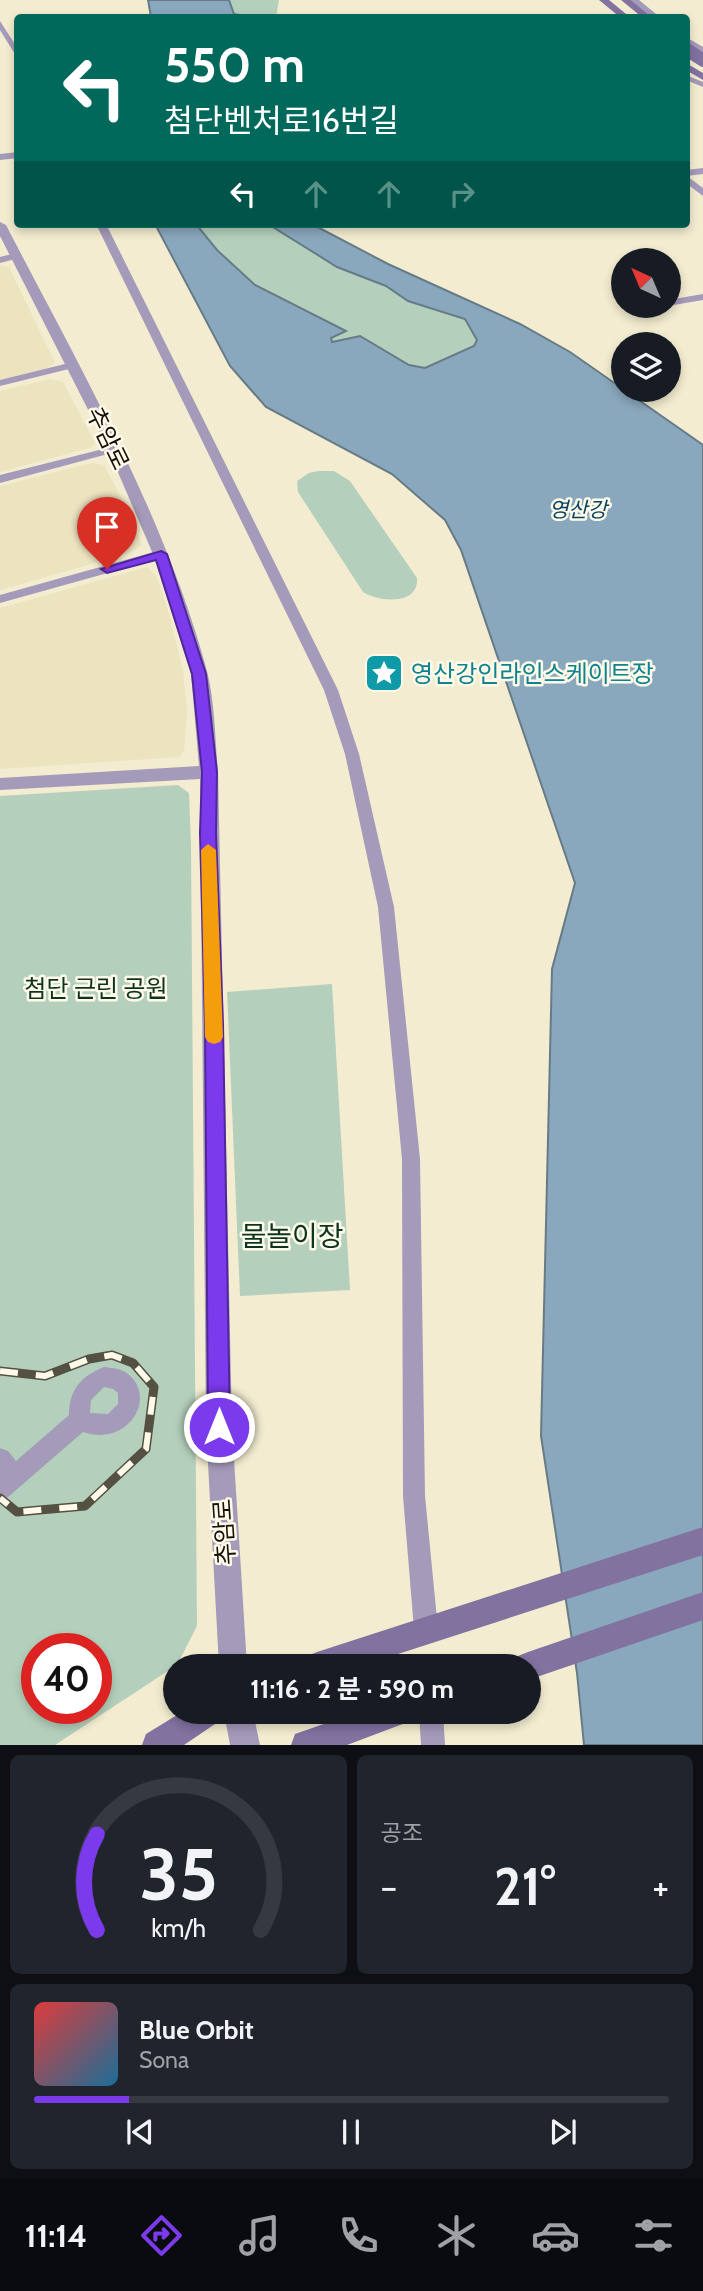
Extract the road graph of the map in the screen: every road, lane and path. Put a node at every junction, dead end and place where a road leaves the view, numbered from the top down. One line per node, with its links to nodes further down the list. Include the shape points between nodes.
1 (594, 0): 6 (main road)
2 (603, 0): 7 (main road)
3 (615, 0): 8 (main road)
4 (625, 0): 9 (main road)
5 (635, 0): 10 (street)
6 (612, 14)
7 (622, 14)
8 (634, 14)
9 (644, 14)
10 (653, 14)
11 (0, 23): 12 (street)
12 (14, 49)
13 (690, 180): 14 (street)
14 (703, 193)
15 (0, 225): 17 (street, 추암로)
16 (103, 228): 33 (street, via 331,690 352,754 386,908 411,1159 414,1496)
17 (8, 258): 20 (street, 추암로)
18 (703, 297): 19 (street)
19 (681, 301)
20 (73, 365): 21 (street); 22 (street, 추암로)
21 (0, 383)
22 (115, 449): 23 (street); 24 (street, 추암로)
23 (0, 479)
24 (161, 554): 25 (street); 26 (street, 추암로, via 199,674)
25 (0, 599)
26 (209, 772): 27 (street); 34 (street, 추암로, via 219,1427)
27 (0, 784)
28 (80, 1420): 30 (street)
29 (0, 1459): 30 (street)
30 (7, 1482)
31 (703, 1541): 33 (main road)
32 (703, 1606): 36 (main road)
33 (436, 1627): 35 (main road)
34 (232, 1654)
35 (354, 1654)
36 (541, 1662)
37 (189, 1724): 41 (main road)
38 (241, 1724): 42 (street)
39 (365, 1724): 43 (main road)
40 (432, 1724): 44 (street)
41 (157, 1745)
42 (245, 1745)
43 (306, 1745)
44 (433, 1745)

